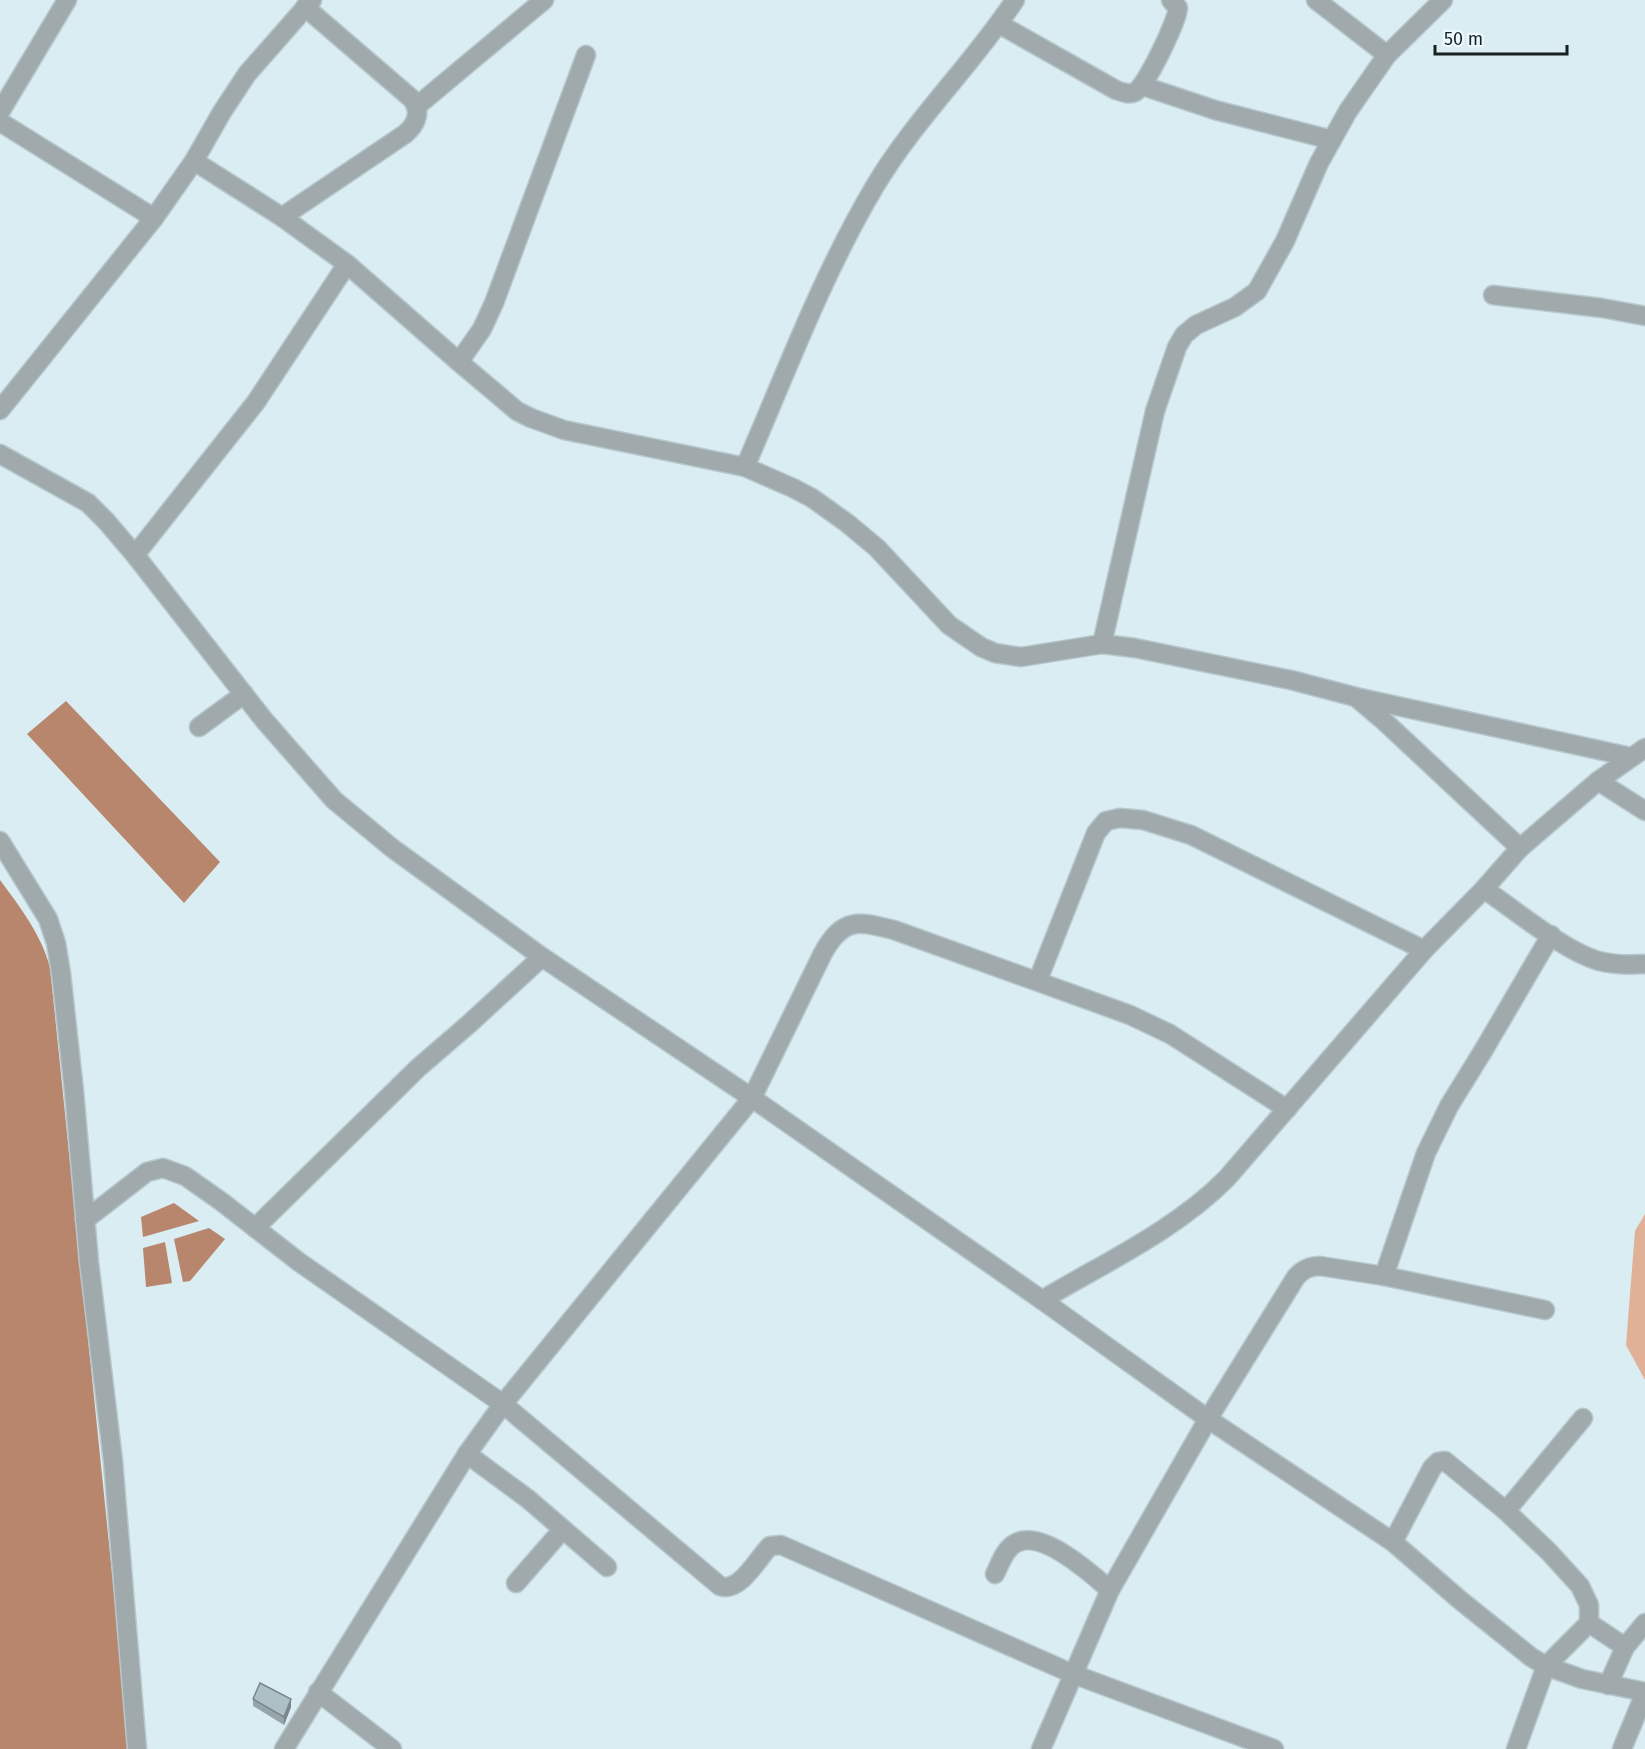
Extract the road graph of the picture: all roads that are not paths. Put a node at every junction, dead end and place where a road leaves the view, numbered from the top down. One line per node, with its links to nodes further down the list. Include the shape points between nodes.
1 (67, 0): 13 (street)
2 (544, 0): 12 (street)
3 (1015, 0): 8 (street)
4 (1171, 0): 11 (street, via 1179,8 1178,13)
5 (1316, 0): 10 (street)
6 (1443, 0): 10 (street)
7 (309, 4): 12 (street); 16 (street, via 247,74)
8 (999, 24): 11 (street, via 1116,90 1133,93); 25 (street, via 907,138 875,186 807,319)
9 (586, 55): 22 (street, via 494,303)
10 (1387, 55): 15 (street)
11 (1143, 86): 15 (street, via 1215,110)
12 (417, 106): 17 (street, via 415,123 405,134)
13 (0, 112)
14 (0, 122): 18 (street)
15 (1332, 140): 27 (street, via 1257,291 1235,307 1196,325 1184,335 1171,359 1155,411)
16 (194, 161): 17 (street); 18 (street)
17 (282, 217): 19 (street)
18 (154, 218): 23 (street)
19 (348, 264): 22 (street); 26 (street, via 256,402)
20 (1493, 295): 21 (street)
21 (1645, 316)
22 (459, 362): 25 (street, via 518,411 545,424)
23 (0, 410)
24 (0, 454): 26 (street, via 88,503)
25 (745, 467): 27 (street, via 812,498 847,523 877,548 949,625 981,647 1021,657)
26 (135, 555): 28 (street)
27 (1102, 644): 29 (street, via 1291,680)
28 (243, 694): 30 (street); 39 (street, via 334,800 392,848)
29 (1356, 697): 31 (street); 35 (street)
30 (199, 727)
31 (1638, 753): 32 (street)
32 (1598, 781): 33 (street); 35 (street)
33 (1645, 811)
34 (0, 841): 44 (street, via 39,903 56,943)
35 (1520, 848): 36 (street)
36 (1484, 889): 37 (street); 38 (street)
37 (1551, 935): 40 (street, via 1597,960 1617,965); 46 (street, via 1449,1106 1426,1153)
38 (1424, 950): 41 (street, via 1191,835 1143,820 1120,818 1106,821 1096,833); 43 (street)
39 (542, 957): 42 (street); 45 (street, via 418,1068)
40 (1645, 964)
41 (1038, 980): 42 (street, via 894,930 862,924 844,926 833,935 823,953); 43 (street, via 1170,1035)
42 (752, 1098): 47 (street); 49 (street)
43 (1287, 1109): 47 (street, via 1227,1178 1195,1208)
44 (85, 1220): 45 (street, via 142,1174 163,1168 205,1189); 68 (street, via 113,1461)
45 (255, 1228): 49 (street)
46 (1384, 1276): 48 (street); 50 (street, via 1320,1266 1302,1271)
47 (1042, 1300): 50 (street)
48 (1545, 1310)
49 (503, 1404): 52 (street); 64 (street, via 722,1588 737,1584 770,1546 781,1545)
50 (1208, 1419): 55 (street); 59 (street)
51 (1583, 1419): 53 (street)
52 (467, 1454): 54 (street); 66 (street)
53 (1506, 1511): 55 (street, via 1441,1461 1432,1468); 60 (street, via 1580,1586 1589,1605)
54 (563, 1529): 56 (street); 58 (street)
55 (1394, 1542): 63 (street, via 1460,1600)
56 (607, 1567)
57 (994, 1574): 59 (street, via 1009,1547 1027,1540 1075,1561)
58 (516, 1583)
59 (1110, 1590): 64 (street)
60 (1589, 1623): 62 (street); 63 (street)
61 (1645, 1623): 62 (street)
62 (1625, 1647): 65 (street)
63 (1546, 1666): 65 (street); 73 (street)
64 (1073, 1674): 71 (street); 72 (street)
65 (1608, 1685): 67 (street)
66 (318, 1692): 69 (street); 70 (street)
67 (1645, 1693): 74 (street)
68 (137, 1749)
69 (284, 1749)
70 (392, 1749)
71 (1041, 1749)
72 (1274, 1749)
73 (1516, 1749)
74 (1622, 1749)

